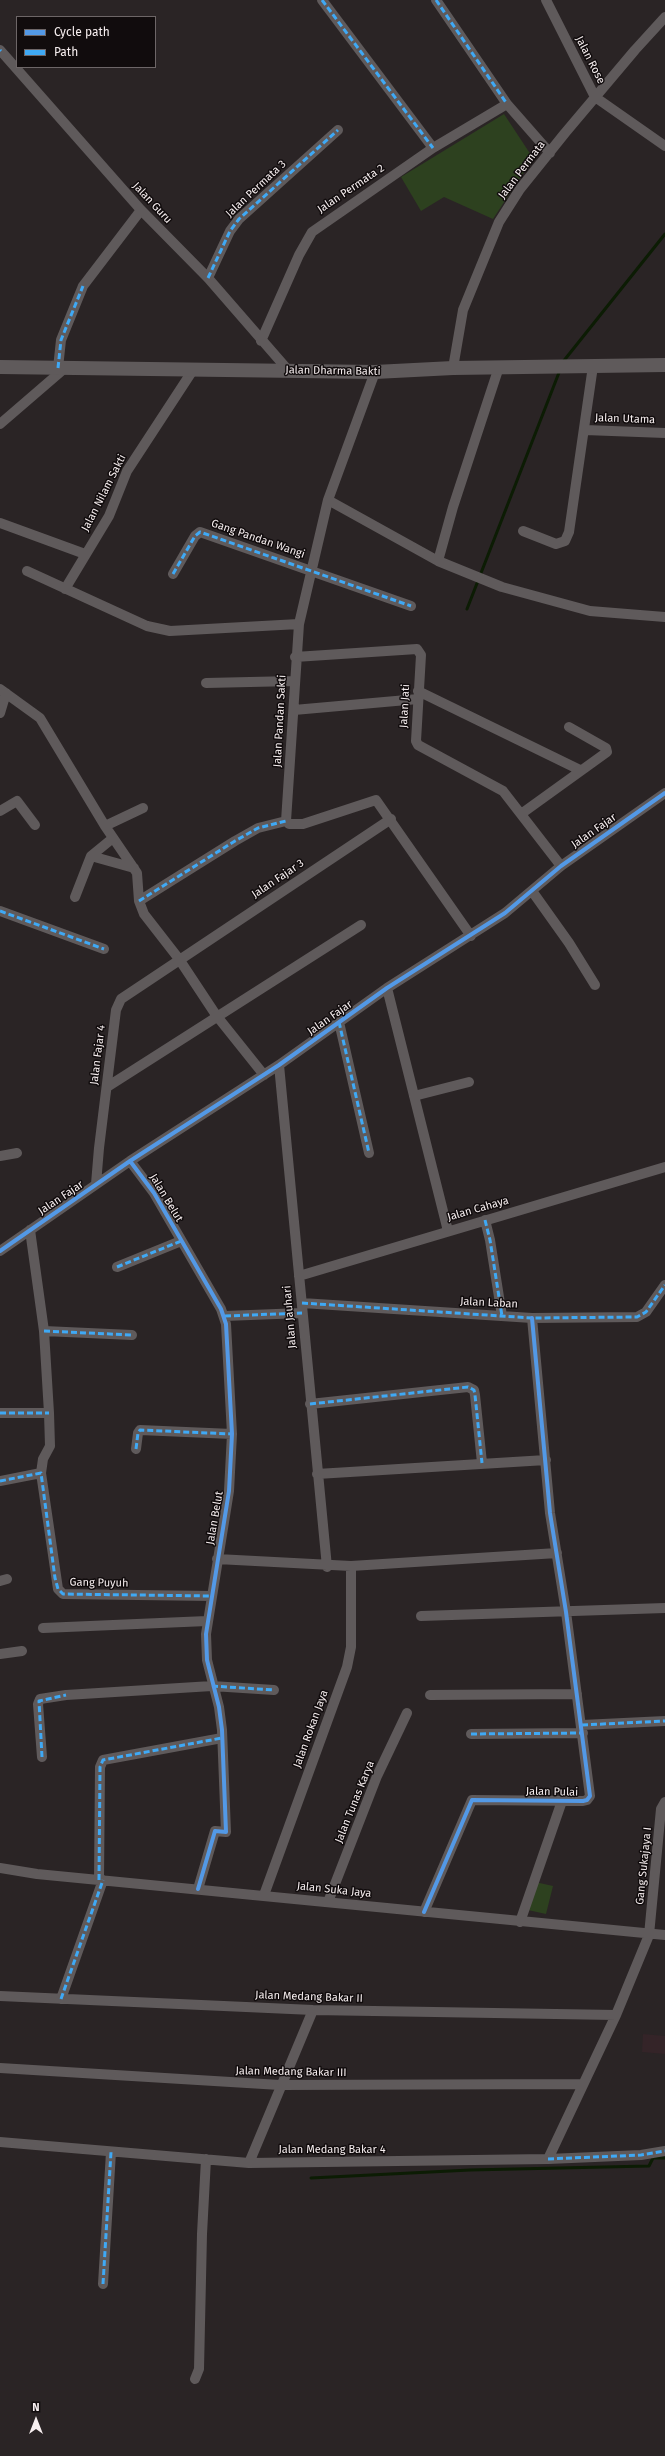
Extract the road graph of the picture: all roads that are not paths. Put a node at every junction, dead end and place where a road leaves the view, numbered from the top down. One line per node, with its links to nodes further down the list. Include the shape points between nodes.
1 (322, 0): 10 (street)
2 (436, 0): 7 (street)
3 (546, 0): 6 (street, Jalan Rose)
4 (665, 17): 6 (street, Jalan Permata)
5 (0, 50): 12 (street, Jalan Guru)
6 (595, 97): 9 (street, Jalan Rose); 11 (street, Jalan Permata)
7 (507, 104): 10 (street, Jalan Permata 2); 11 (street)
8 (338, 130): 13 (street, Jalan Permata 3, via 239,219 230,231)
9 (665, 146)
10 (433, 148): 14 (street, Jalan Permata 2, via 312,232)
11 (550, 153): 20 (street, Jalan Permata, via 520,189 499,222 463,310)
12 (141, 210): 13 (street, Jalan Guru); 19 (street, via 83,286 62,340)
13 (208, 278): 14 (street, Jalan Guru)
14 (261, 341): 22 (street, Jalan Guru)
15 (665, 365): 16 (main road, Jalan Dharma Bakti)
16 (593, 366): 18 (main road, Jalan Dharma Bakti); 25 (street)
17 (0, 367): 19 (main road, Jalan Dharma Bakti)
18 (499, 367): 20 (main road, Jalan Dharma Bakti); 31 (street)
19 (62, 368): 21 (main road, Jalan Dharma Bakti); 24 (street)
20 (453, 368): 23 (main road, Jalan Dharma Bakti)
21 (193, 370): 22 (main road, Jalan Dharma Bakti); 30 (street, Jalan Nilam Sakti, via 127,471 108,516)
22 (288, 370): 23 (main road, Jalan Dharma Bakti)
23 (375, 372): 27 (street, Jalan Pandan Sakti)
24 (0, 424)
25 (585, 430): 26 (street, Jalan Utama); 29 (street, via 569,532 565,541 556,544)
26 (665, 432)
27 (328, 500): 31 (street); 32 (street, Jalan Pandan Sakti)
28 (0, 523): 30 (street)
29 (524, 531)
30 (85, 554): 35 (street, Jalan Nilam Sakti)
31 (438, 561): 37 (street, via 485,581 550,602 590,611)
32 (312, 570): 34 (street, Gang Pandan Wangi, via 200,532 195,536); 36 (street); 38 (street, Jalan Pandan Sakti)
33 (26, 571): 35 (street)
34 (173, 574)
35 (65, 589): 38 (street, via 148,626 170,631)
36 (411, 606)
37 (665, 617)
38 (299, 624): 39 (street, Jalan Pandan Sakti)
39 (295, 657): 40 (street, Jalan Pandan Sakti); 43 (street, Jalan Jati, via 415,648 420,655)
40 (294, 681): 41 (street); 44 (street, Jalan Pandan Sakti)
41 (206, 683)
42 (3, 691): 45 (street); 55 (street, via 40,718)
43 (418, 695): 44 (street); 47 (street); 51 (street, Jalan Jati, via 418,745 503,791)
44 (294, 710): 53 (street, Jalan Pandan Sakti)
45 (0, 713)
46 (569, 728): 47 (street, via 607,750)
47 (580, 770): 51 (street)
48 (664, 797): 58 (street, Jalan Fajar)
49 (143, 808): 55 (street)
50 (0, 811): 54 (street, via 17,801)
51 (521, 814): 58 (street, Jalan Jati)
52 (391, 819): 53 (street, via 376,800 303,824 290,824); 65 (street); 67 (street, Jalan Fajar 3)
53 (286, 821): 62 (street, via 258,828)
54 (35, 825)
55 (105, 826): 56 (street)
56 (113, 838): 57 (street); 59 (street)
57 (91, 856): 59 (street); 61 (street)
58 (561, 866): 60 (street, Jalan Fajar)
59 (134, 868): 62 (street, via 137,873)
60 (532, 891): 65 (street, Jalan Fajar); 68 (street)
61 (75, 897)
62 (139, 901): 67 (street, via 144,914)
63 (0, 911): 66 (street)
64 (361, 925): 70 (street)
65 (471, 936): 69 (street, Jalan Fajar)
66 (104, 949)
67 (179, 959): 70 (street); 75 (street, Jalan Fajar 4, via 117,1004)
68 (595, 985)
69 (387, 988): 71 (street, Jalan Fajar); 76 (street)
70 (216, 1015): 73 (street); 75 (street)
71 (339, 1022): 72 (street, Jalan Fajar); 78 (street)
72 (279, 1065): 73 (street, Jalan Fajar); 89 (street, Jalan Jauhari)
73 (264, 1075): 80 (street, Jalan Fajar)
74 (469, 1082): 76 (street)
75 (107, 1087): 82 (street, Jalan Fajar 4)
76 (414, 1096): 85 (street)
77 (17, 1153): 79 (street)
78 (369, 1153)
79 (0, 1156)
80 (130, 1161): 82 (street, Jalan Fajar); 86 (street, Jalan Belut, via 147,1182)
81 (665, 1167): 83 (street, Jalan Cahaya)
82 (96, 1184): 84 (street, Jalan Fajar)
83 (485, 1220): 85 (street, Jalan Cahaya); 93 (street)
84 (30, 1230): 87 (street, Jalan Fajar); 95 (street)
85 (448, 1231): 89 (street, Jalan Cahaya)
86 (181, 1241): 88 (street); 92 (street, Jalan Belut)
87 (0, 1251)
88 (117, 1267)
89 (299, 1276): 91 (street, Jalan Jauhari)
90 (663, 1287): 94 (street, Jalan Laban, via 646,1312 637,1317)
91 (302, 1308): 92 (street, Jalan Laban); 93 (street, Jalan Laban); 97 (street, Jalan Jauhari)
92 (225, 1316): 100 (street, Jalan Belut)
93 (502, 1316): 94 (street, Jalan Laban)
94 (532, 1318): 102 (street, Jalan Pulai)
95 (44, 1331): 96 (street); 99 (street)
96 (132, 1335)
97 (310, 1404): 103 (street, via 468,1388 474,1390); 105 (street, Jalan Jauhari)
98 (0, 1413): 99 (street)
99 (50, 1413): 104 (street, via 50,1446 43,1459)
100 (232, 1434): 101 (street, via 140,1430); 108 (street, Jalan Belut, via 225,1525)
101 (136, 1449)
102 (546, 1460): 103 (street); 107 (street, Jalan Pulai, via 550,1512)
103 (482, 1463): 105 (street)
104 (41, 1473): 106 (street); 111 (street, Gang Puyuh, via 55,1578 60,1592)
105 (317, 1474): 109 (street, Jalan Jauhari)
106 (0, 1481)
107 (557, 1553): 110 (street); 113 (street, Jalan Pulai)
108 (217, 1559): 109 (street); 111 (street, Jalan Belut)
109 (327, 1566): 110 (street)
110 (350, 1566): 134 (street, Jalan Rokan Jaya, via 351,1647 347,1667)
111 (212, 1596): 115 (street, Jalan Belut)
112 (665, 1608): 113 (street)
113 (566, 1612): 114 (street); 121 (street, Jalan Pulai)
114 (421, 1616)
115 (207, 1621): 116 (street); 119 (street, Jalan Belut, via 207,1660)
116 (42, 1628)
117 (22, 1651): 118 (street)
118 (0, 1654)
119 (212, 1686): 120 (street); 127 (street, Jalan Belut, via 220,1707); 128 (street, via 66,1695 40,1699 38,1704)
120 (274, 1690)
121 (577, 1694): 122 (street); 125 (street, Jalan Pulai)
122 (430, 1695)
123 (407, 1713): 135 (street, Jalan Tunas Karya, via 377,1776)
124 (665, 1721): 125 (street)
125 (583, 1729): 126 (street); 129 (street, Jalan Pulai, via 589,1798 583,1801)
126 (471, 1734)
127 (222, 1738): 132 (street, via 103,1760 100,1767); 133 (street, Jalan Belut, via 226,1832 215,1831)
128 (42, 1757)
129 (562, 1801): 136 (street, Jalan Pulai, via 477,1799 470,1802); 137 (street)
130 (665, 1802): 138 (street, Gang Sukajaya I, via 661,1809)
131 (0, 1868): 132 (street, Jalan Suka Jaya)
132 (101, 1880): 133 (street, Jalan Suka Jaya); 141 (street)
133 (198, 1889): 134 (street, Jalan Suka Jaya)
134 (264, 1895): 135 (street, Jalan Suka Jaya)
135 (328, 1902): 136 (street, Jalan Suka Jaya)
136 (424, 1912): 137 (street, Jalan Suka Jaya)
137 (520, 1922): 138 (street, Jalan Suka Jaya)
138 (648, 1935): 139 (street, Jalan Suka Jaya); 143 (street, Gang Sukajaya I)
139 (665, 1935)
140 (1, 1998): 141 (street, Jalan Medang Bakar II)
141 (62, 1999): 142 (street, Jalan Medang Bakar II)
142 (313, 2010): 143 (street, Jalan Medang Bakar II); 146 (street)
143 (616, 2015): 145 (street, Gang Sukajaya I)
144 (0, 2068): 146 (street, Jalan Medang Bakar III)
145 (582, 2084): 146 (street, Jalan Medang Bakar III); 151 (street, Gang Sukajaya I)
146 (280, 2085): 152 (street)
147 (0, 2142): 149 (street, Jalan Medang Bakar 4)
148 (665, 2151): 151 (street, Jalan Medang Bakar 4, via 641,2155)
149 (111, 2152): 150 (street, Jalan Medang Bakar 4); 153 (street)
150 (206, 2159): 152 (street, Jalan Medang Bakar 4); 154 (street, via 199,2369)
151 (548, 2159): 152 (street, Jalan Medang Bakar 4)
152 (249, 2163)
153 (103, 2284)
154 (195, 2379)

